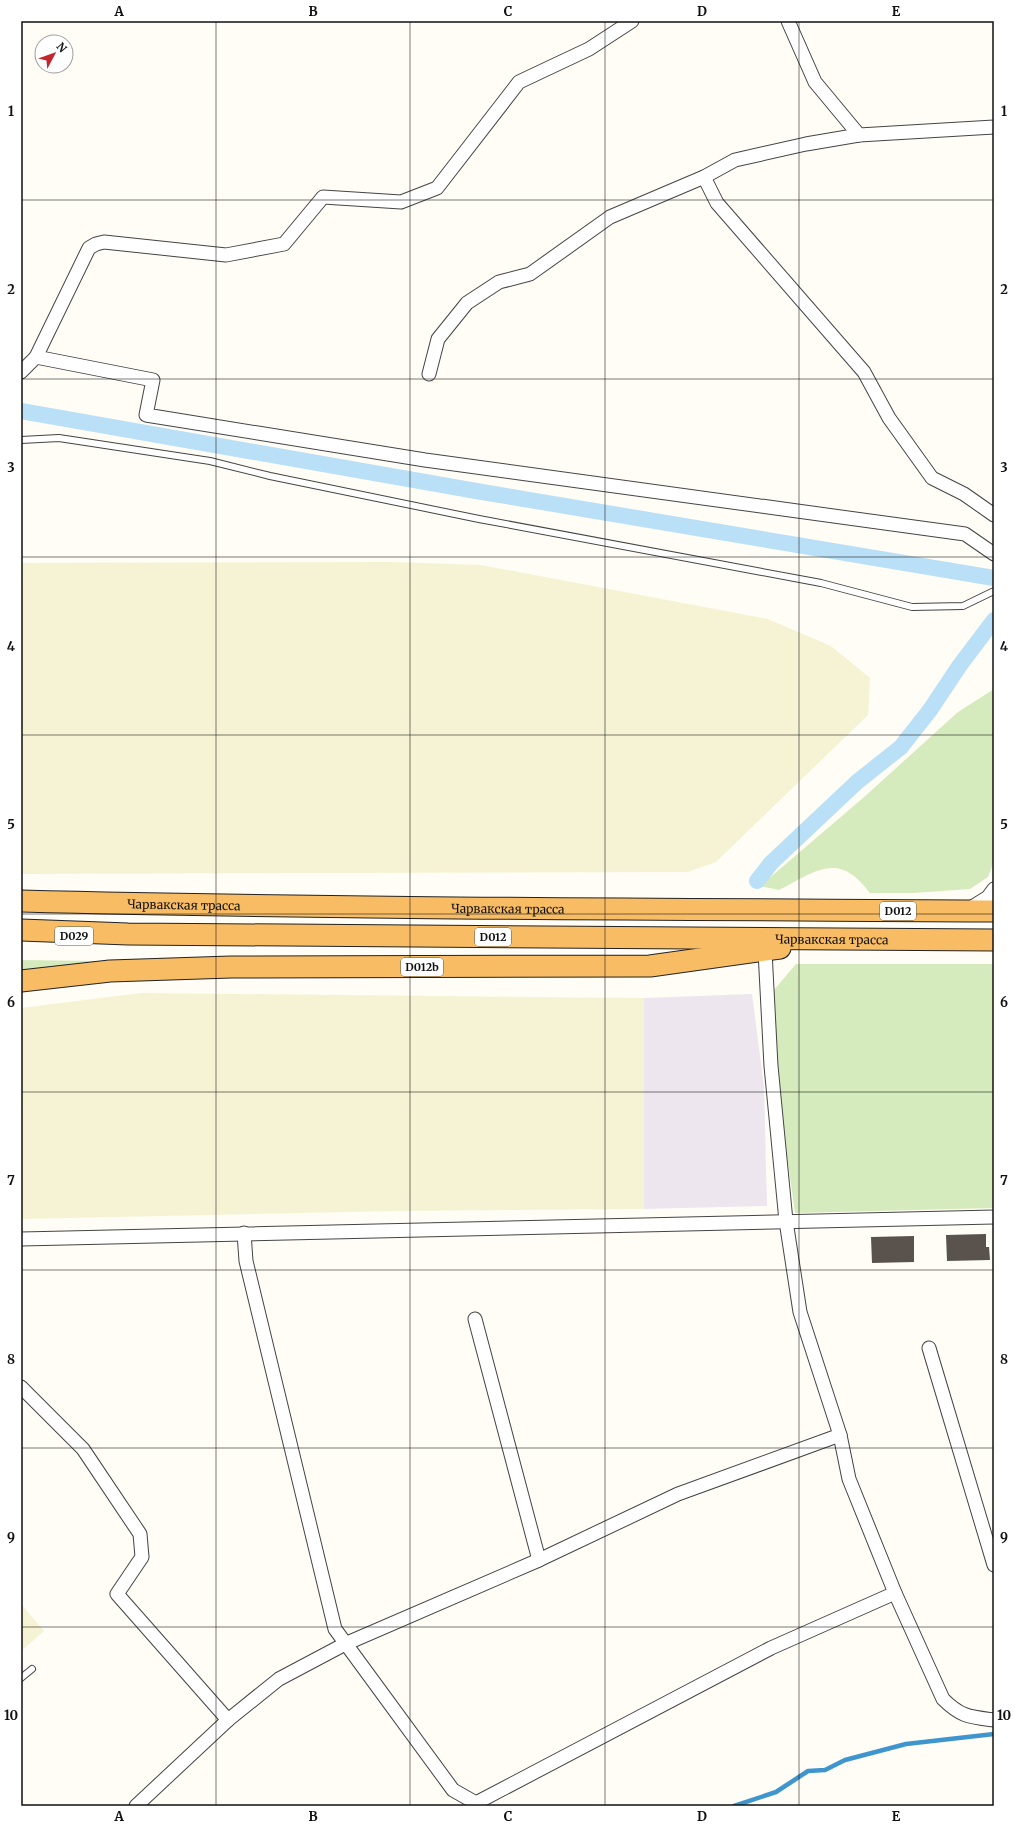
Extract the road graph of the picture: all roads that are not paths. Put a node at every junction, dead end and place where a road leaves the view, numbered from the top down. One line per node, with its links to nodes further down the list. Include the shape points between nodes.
1 (632, 21): 6 (street, via 589,49 519,82 437,188 401,202 323,197 284,244 226,255 104,242 96,244 89,248)
2 (788, 21): 4 (street, via 815,82)
3 (994, 127): 4 (street)
4 (859, 134): 5 (street, via 735,160)
5 (704, 177): 8 (street, via 610,217 530,274 499,282 467,303 438,339); 10 (street, via 717,203 864,372 889,418 932,478 964,494)
6 (36, 357): 7 (street); 11 (street, via 153,380 146,415 425,460 965,534)
7 (21, 372)
8 (429, 374)
9 (21, 440): 12 (lane, via 59,438 210,461 270,476 479,519 821,583 912,607 963,606)
10 (994, 515)
11 (994, 554)
12 (994, 591)
13 (994, 889): 15 (street, via 980,902)
14 (21, 900): 15 (highway, Чарвакская трасса / D012, via 239,906 802,912)
15 (964, 911): 16 (highway, Чарвакская трасса / D012)
16 (994, 911)
17 (21, 930): 18 (highway, Чарвакская трасса / D012)
18 (128, 934): 19 (highway, D029); 20 (highway, Чарвакская трасса / D012)
19 (21, 937)
20 (821, 939): 21 (highway, Чарвакская трасса / D012); 22 (highway, D012b)
21 (994, 940)
22 (765, 951): 23 (highway, D012b, via 650,966 231,967 110,971); 25 (street, via 771,1066)
23 (21, 981)
24 (994, 1217): 25 (street)
25 (786, 1221): 26 (street); 31 (street, via 800,1312)
26 (244, 1234): 27 (street); 35 (street, via 246,1261 335,1630)
27 (21, 1239)
28 (475, 1319): 32 (street)
29 (929, 1348): 33 (street)
30 (21, 1387): 38 (street, via 83,1449 140,1534 142,1557 116,1594)
31 (840, 1435): 32 (street, via 678,1494); 34 (street, via 849,1479)
32 (540, 1560): 35 (street)
33 (994, 1565)
34 (895, 1593): 35 (street, via 771,1648 476,1803 453,1790); 39 (street, via 943,1699 954,1710 971,1717)
35 (345, 1644): 38 (street, via 279,1679)
36 (32, 1669): 37 (lane)
37 (21, 1678)
38 (228, 1720): 40 (street)
39 (994, 1720)
40 (136, 1806)

